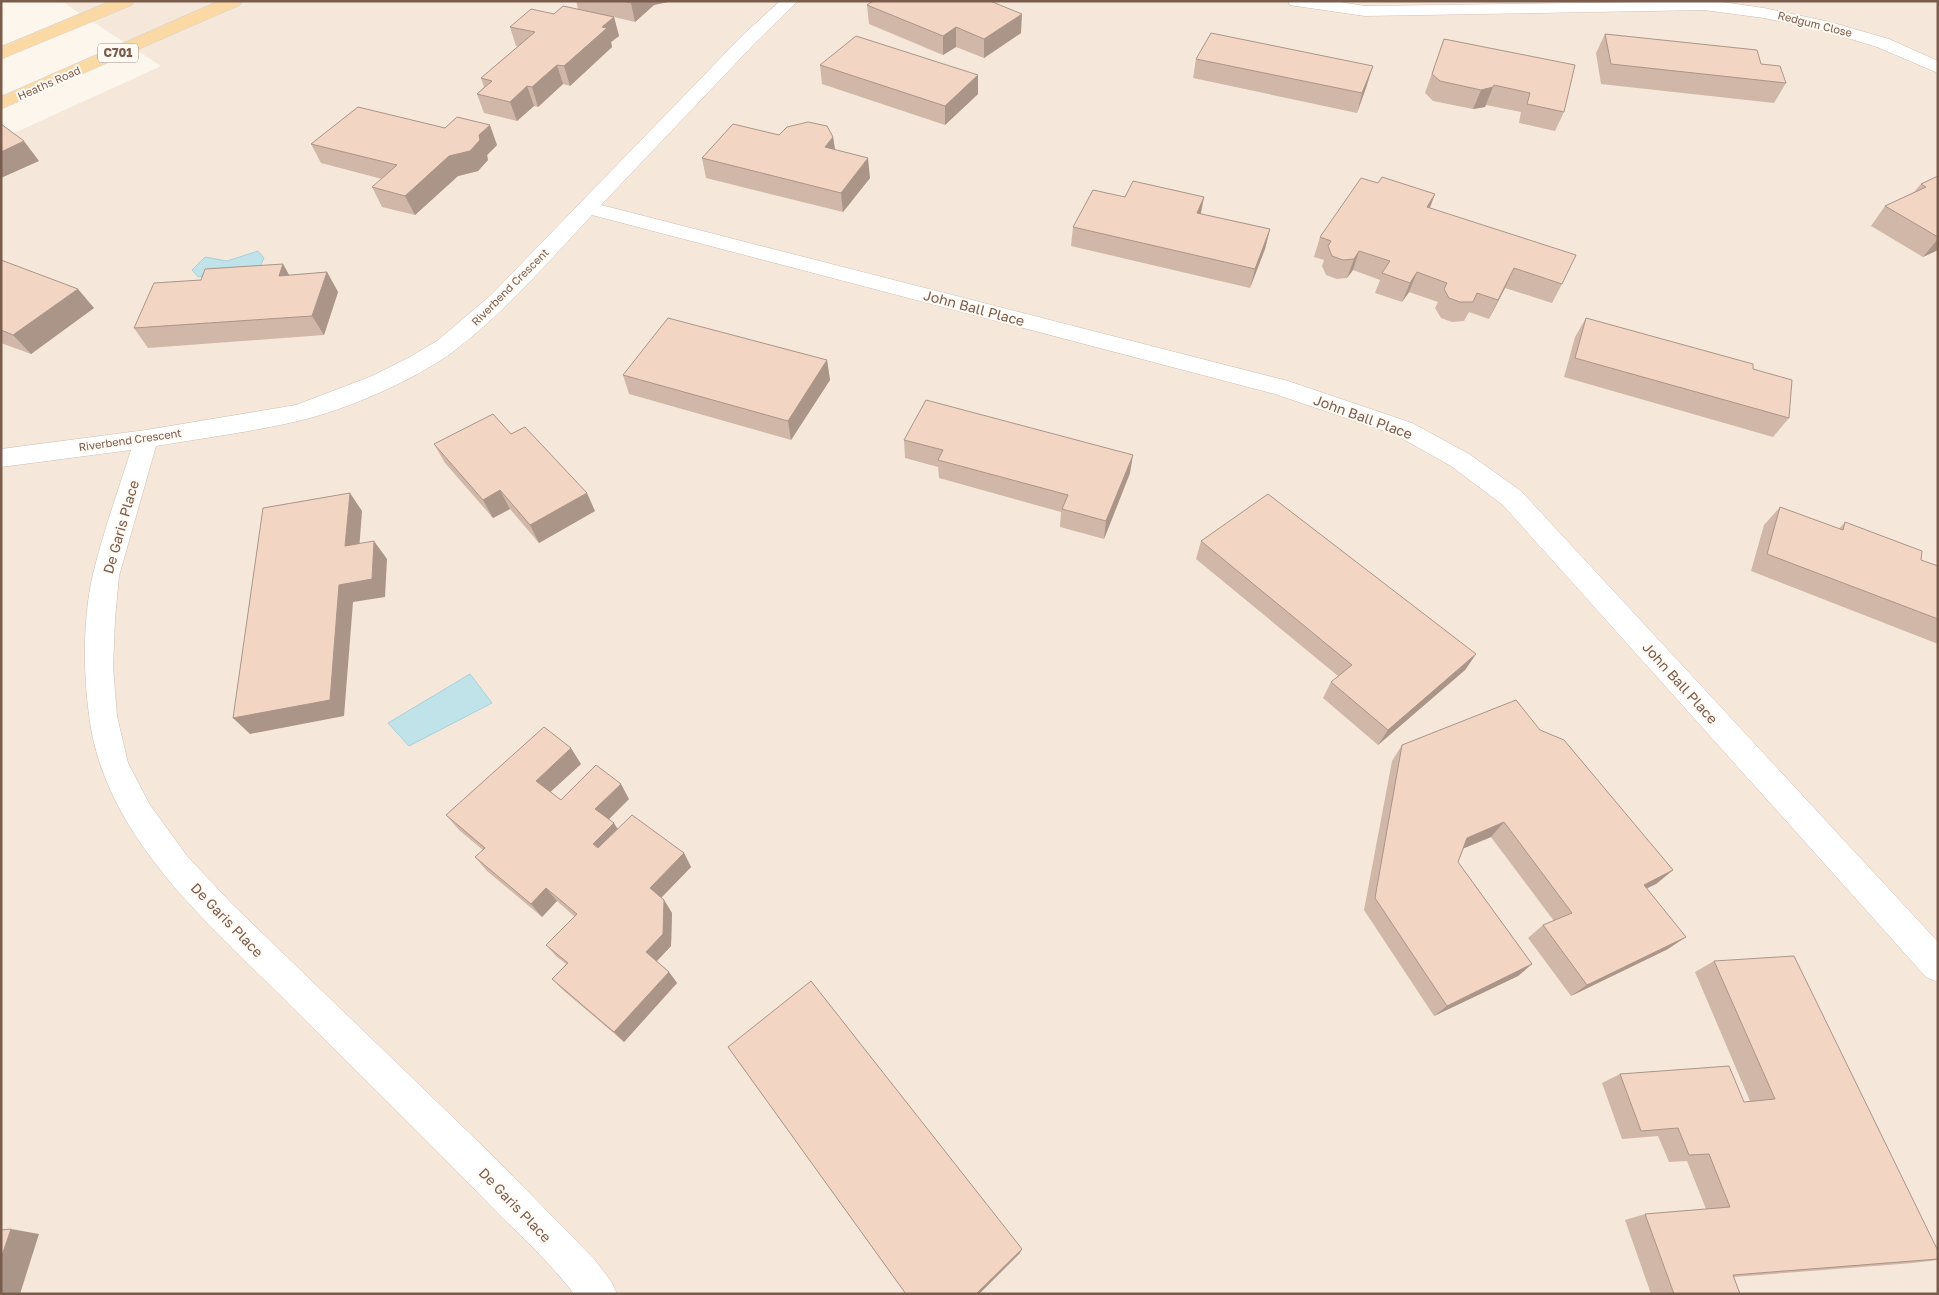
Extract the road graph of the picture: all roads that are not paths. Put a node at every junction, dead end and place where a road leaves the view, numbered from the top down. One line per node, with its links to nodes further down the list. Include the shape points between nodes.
1 (126, 1): 5 (main road)
2 (234, 1): 7 (main road, Heaths Road / C701)
3 (790, 1): 8 (street, Riverbend Crescent, via 749,39)
4 (1296, 1): 6 (street, Redgum Close, via 1365,11 1652,4 1714,6 1798,18 1898,50)
5 (1, 54)
6 (1938, 68)
7 (1, 104)
8 (588, 208): 9 (street, Riverbend Crescent, via 488,310 445,346 416,364 337,400 298,413); 11 (street, John Ball Place, via 1280,387 1404,429 1460,460 1512,498)
9 (146, 439): 10 (street, Riverbend Crescent); 12 (street, De Garis Place, via 106,576 99,667 103,716 114,764 139,815 176,866 220,914 481,1170 582,1272)
10 (1, 458)
11 (1938, 966)
12 (598, 1294)

